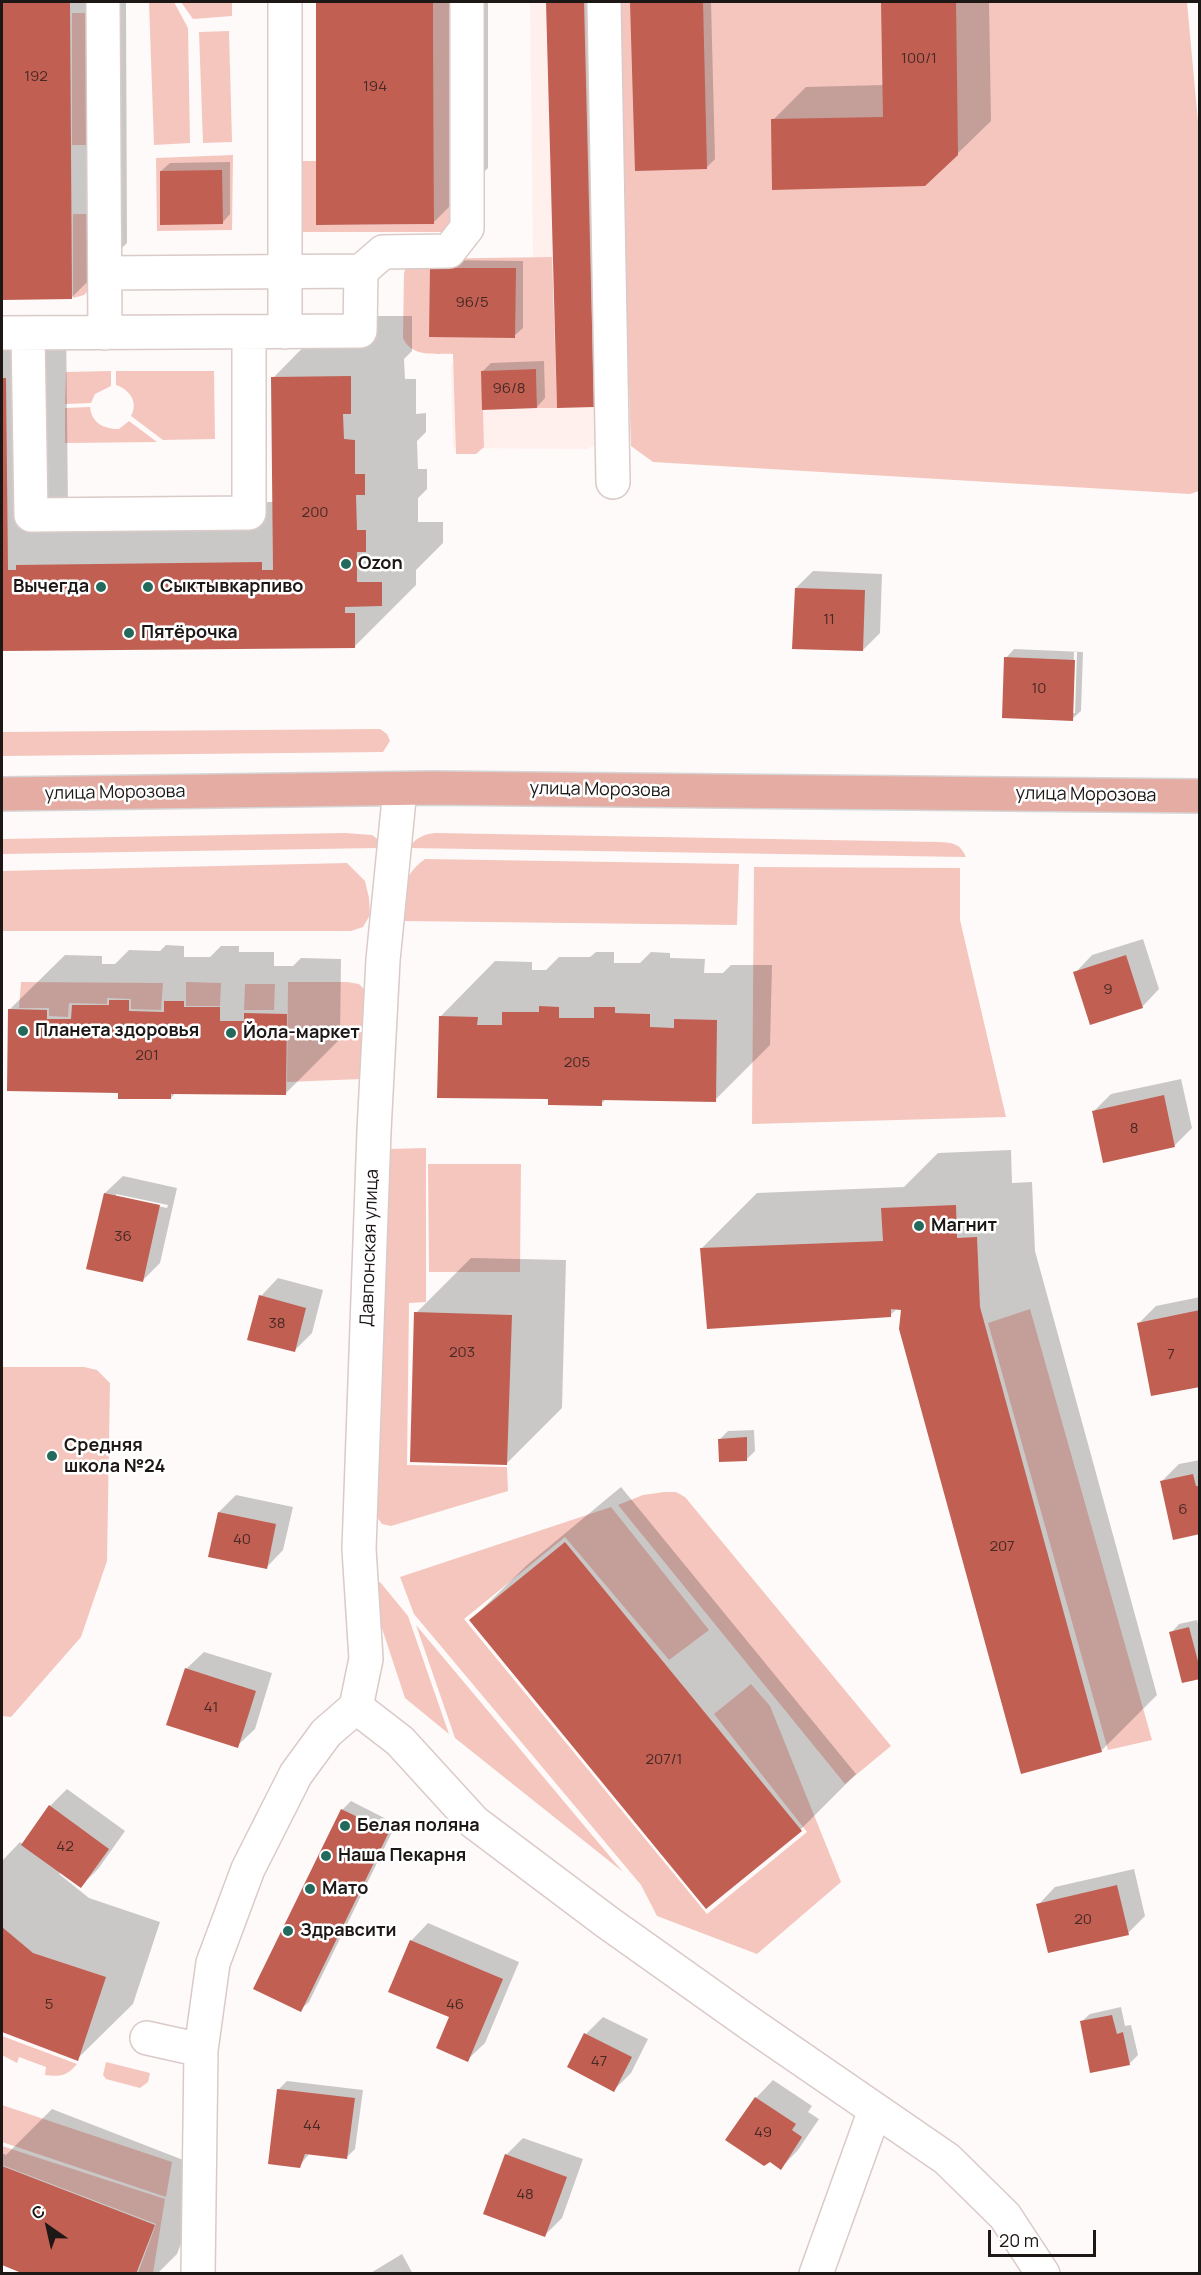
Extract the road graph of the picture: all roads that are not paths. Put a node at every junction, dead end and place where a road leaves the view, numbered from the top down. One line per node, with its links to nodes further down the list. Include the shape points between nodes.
1 (103, 2): 7 (street)
2 (285, 2): 6 (street)
3 (467, 2): 5 (street, via 468,228 449,250 383,252)
4 (604, 2): 12 (street)
5 (361, 270): 6 (street); 9 (street, via 360,331)
6 (285, 272): 7 (street); 9 (street)
7 (105, 273): 11 (street)
8 (249, 332): 9 (street); 10 (street, via 249,513 31,515); 11 (street)
9 (285, 332)
10 (15, 333): 11 (street)
11 (105, 333)
12 (614, 482)
13 (400, 789): 14 (main road, улица Морозова); 15 (main road, улица Морозова); 16 (street, Давпонская улица, via 383,960 374,1131 359,1549 366,1659)
14 (2, 794)
15 (1200, 796)
16 (356, 1707): 18 (street, via 326,1733 296,1774 248,1869 213,1963); 19 (street, via 400,1741 474,1822 617,1929)
17 (147, 2038): 18 (street)
18 (201, 2050): 20 (street)
19 (875, 2110): 21 (street); 22 (street, via 947,2159 1005,2216)
20 (198, 2274)
21 (816, 2274)
22 (1043, 2274)

